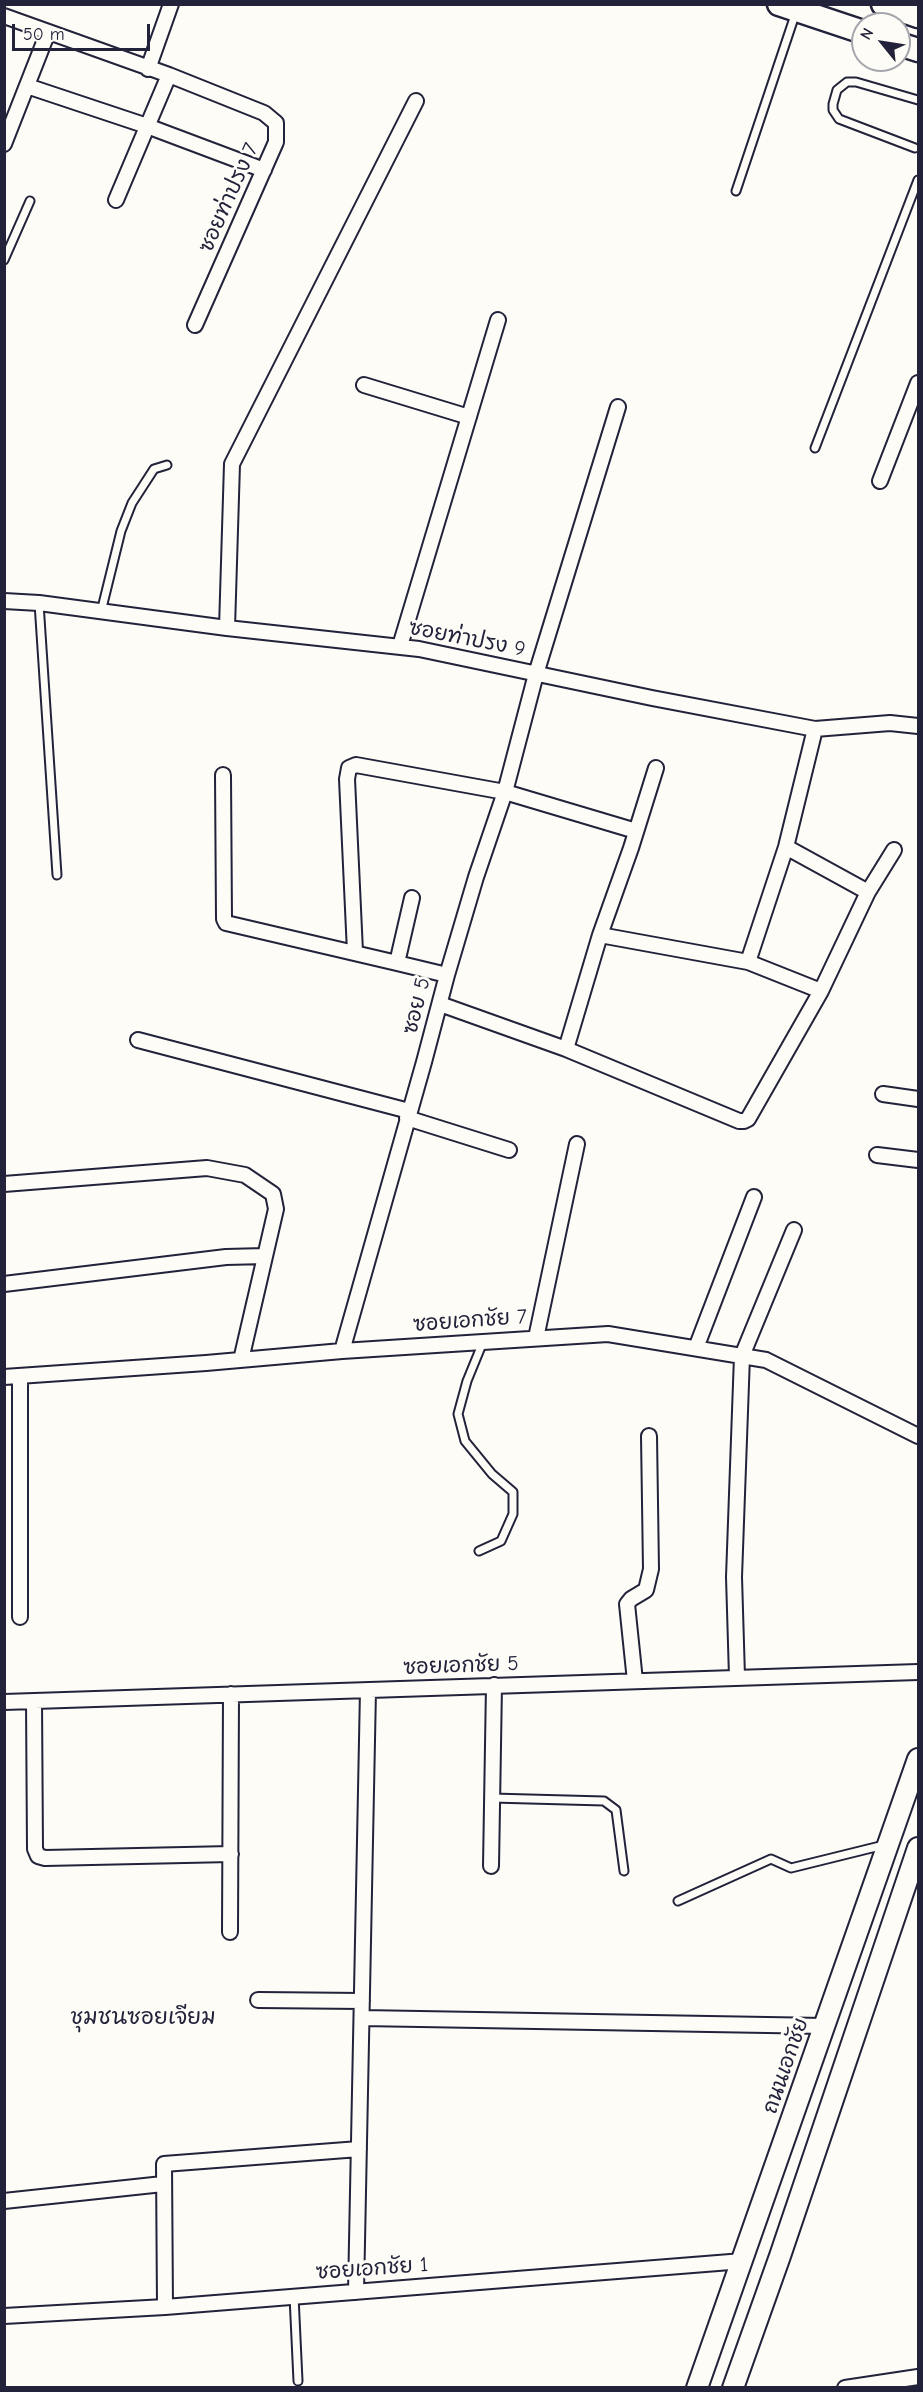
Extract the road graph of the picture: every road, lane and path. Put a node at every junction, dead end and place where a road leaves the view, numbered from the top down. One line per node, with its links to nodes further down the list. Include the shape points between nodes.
1 (171, 4): 8 (street)
2 (884, 4): 5 (main road)
3 (788, 7): 6 (main road); 18 (lane)
4 (4, 16): 7 (street, ซอยท่าปรง 7)
5 (918, 16)
6 (851, 28)
7 (48, 32): 8 (street, ซอยท่าปรง 7); 10 (street)
8 (148, 69): 9 (street, ซอยท่าปรง 7)
9 (169, 75): 13 (street); 16 (street, ซอยท่าปรง 7, via 264,113 276,123 276,141)
10 (27, 86): 13 (street); 14 (street)
11 (417, 100): 34 (street, via 232,464)
12 (918, 100): 15 (lane, via 847,82 837,90 833,104 839,119)
13 (147, 126): 16 (street); 19 (street)
14 (4, 144)
15 (915, 148)
16 (264, 170): 23 (street, ซอยท่าปรง 7)
17 (918, 180): 28 (lane)
18 (736, 191)
19 (116, 200)
20 (30, 201): 21 (lane)
21 (4, 260)
22 (498, 320): 27 (street)
23 (195, 325)
24 (918, 383): 30 (street)
25 (364, 384): 27 (street)
26 (618, 407): 36 (street, ซอย 5)
27 (469, 417): 35 (street)
28 (815, 448)
29 (167, 465): 33 (lane, via 154,469 132,503)
30 (880, 481)
31 (4, 601): 32 (street, ซอยท่าปรง 9)
32 (39, 603): 33 (street, ซอยท่าปรง 9); 45 (lane)
33 (101, 612): 34 (street, ซอยท่าปรง 9)
34 (227, 628): 35 (street, ซอยท่าปรง 9)
35 (400, 646): 36 (street, ซอยท่าปรง 9)
36 (536, 674): 38 (street, ซอยท่าปรง 9); 41 (street, ซอย 5)
37 (918, 726): 38 (street, ซอยท่าปรง 9, via 890,723)
38 (815, 729): 43 (street)
39 (656, 768): 42 (street)
40 (223, 775): 49 (street, via 226,923)
41 (505, 792): 42 (street); 49 (street, via 356,765 349,768); 52 (street, ซอย 5)
42 (636, 831): 48 (street)
43 (786, 847): 46 (street); 50 (street)
44 (894, 850): 46 (street)
45 (57, 875)
46 (868, 892): 53 (street)
47 (412, 898): 51 (street)
48 (600, 935): 50 (street); 56 (street)
49 (355, 952): 51 (street)
50 (748, 962): 53 (street)
51 (397, 963): 52 (street)
52 (447, 975): 54 (street, ซอย 5)
53 (821, 991): 56 (street, via 744,1121)
54 (440, 1004): 56 (street); 59 (street, ซอย 5)
55 (138, 1040): 59 (street)
56 (566, 1050)
57 (883, 1094): 58 (street)
58 (918, 1098)
59 (408, 1114): 61 (street); 72 (street, ซอย 5)
60 (578, 1144): 69 (street)
61 (509, 1150)
62 (877, 1155): 63 (street)
63 (918, 1160)
64 (4, 1184): 67 (street, via 207,1168 245,1175 273,1194 276,1209)
65 (754, 1197): 71 (street)
66 (794, 1230): 73 (street)
67 (266, 1256): 68 (street, via 226,1257); 74 (street)
68 (4, 1284)
69 (536, 1338): 70 (street, ซอยเอกชัย 7); 71 (street, ซอยเอกชัย 7, via 608,1334)
70 (483, 1342): 72 (street, ซอยเอกชัย 7); 79 (lane, via 458,1414 465,1441 513,1491 513,1514 501,1541)
71 (696, 1348): 73 (street, ซอยเอกชัย 7)
72 (342, 1351): 74 (street, ซอยเอกชัย 7)
73 (742, 1356): 78 (street, ซอยเอกชัย 7, via 766,1360); 82 (street, via 734,1577)
74 (241, 1360): 75 (street, ซอยเอกชัย 7)
75 (20, 1376): 76 (street, ซอยเอกชัย 7); 80 (street)
76 (4, 1377)
77 (649, 1436): 83 (street, via 651,1569 646,1590 627,1604)
78 (918, 1436)
79 (478, 1551)
80 (20, 1617)
81 (918, 1672): 82 (street, ซอยเอกชัย 5)
82 (737, 1677): 83 (street, ซอยเอกชัย 5)
83 (635, 1681): 84 (street, ซอยเอกชัย 5)
84 (494, 1685): 85 (street, ซอยเอกชัย 5); 90 (street)
85 (368, 1690): 86 (street, ซอยเอกชัย 5); 99 (street)
86 (231, 1694): 87 (street, ซอยเอกชัย 5); 93 (street)
87 (34, 1701): 88 (street, ซอยเอกชัย 5); 93 (street, via 38,1856)
88 (4, 1702)
89 (918, 1759): 91 (main road, ถนนเอกชัย)
90 (492, 1798): 94 (street); 95 (lane, via 604,1801 616,1810)
91 (889, 1844): 96 (lane, via 791,1868 771,1859); 101 (main road, ถนนเอกชัย)
92 (918, 1848): 102 (main road)
93 (231, 1854): 97 (street)
94 (491, 1866)
95 (624, 1871)
96 (678, 1901)
97 (230, 1932)
98 (258, 2000): 99 (street)
99 (362, 2001): 100 (street)
100 (362, 2018): 101 (street); 103 (street)
101 (825, 2026): 102 (main road); 106 (main road, ถนนเอกชัย)
102 (856, 2034): 114 (main road)
103 (359, 2149): 104 (street, via 164,2164); 107 (street)
104 (163, 2184): 105 (street); 109 (street)
105 (4, 2201)
106 (743, 2261): 107 (street, ซอยเอกชัย 1); 113 (main road, ถนนเอกชัย)
107 (357, 2292): 108 (street, ซอยเอกชัย 1)
108 (294, 2296): 109 (street, ซอยเอกชัย 1); 112 (lane)
109 (165, 2307): 110 (street, ซอยเอกชัย 1)
110 (4, 2316)
111 (918, 2377): 115 (street)
112 (298, 2381)
113 (698, 2388)
114 (733, 2388)
115 (845, 2388)

